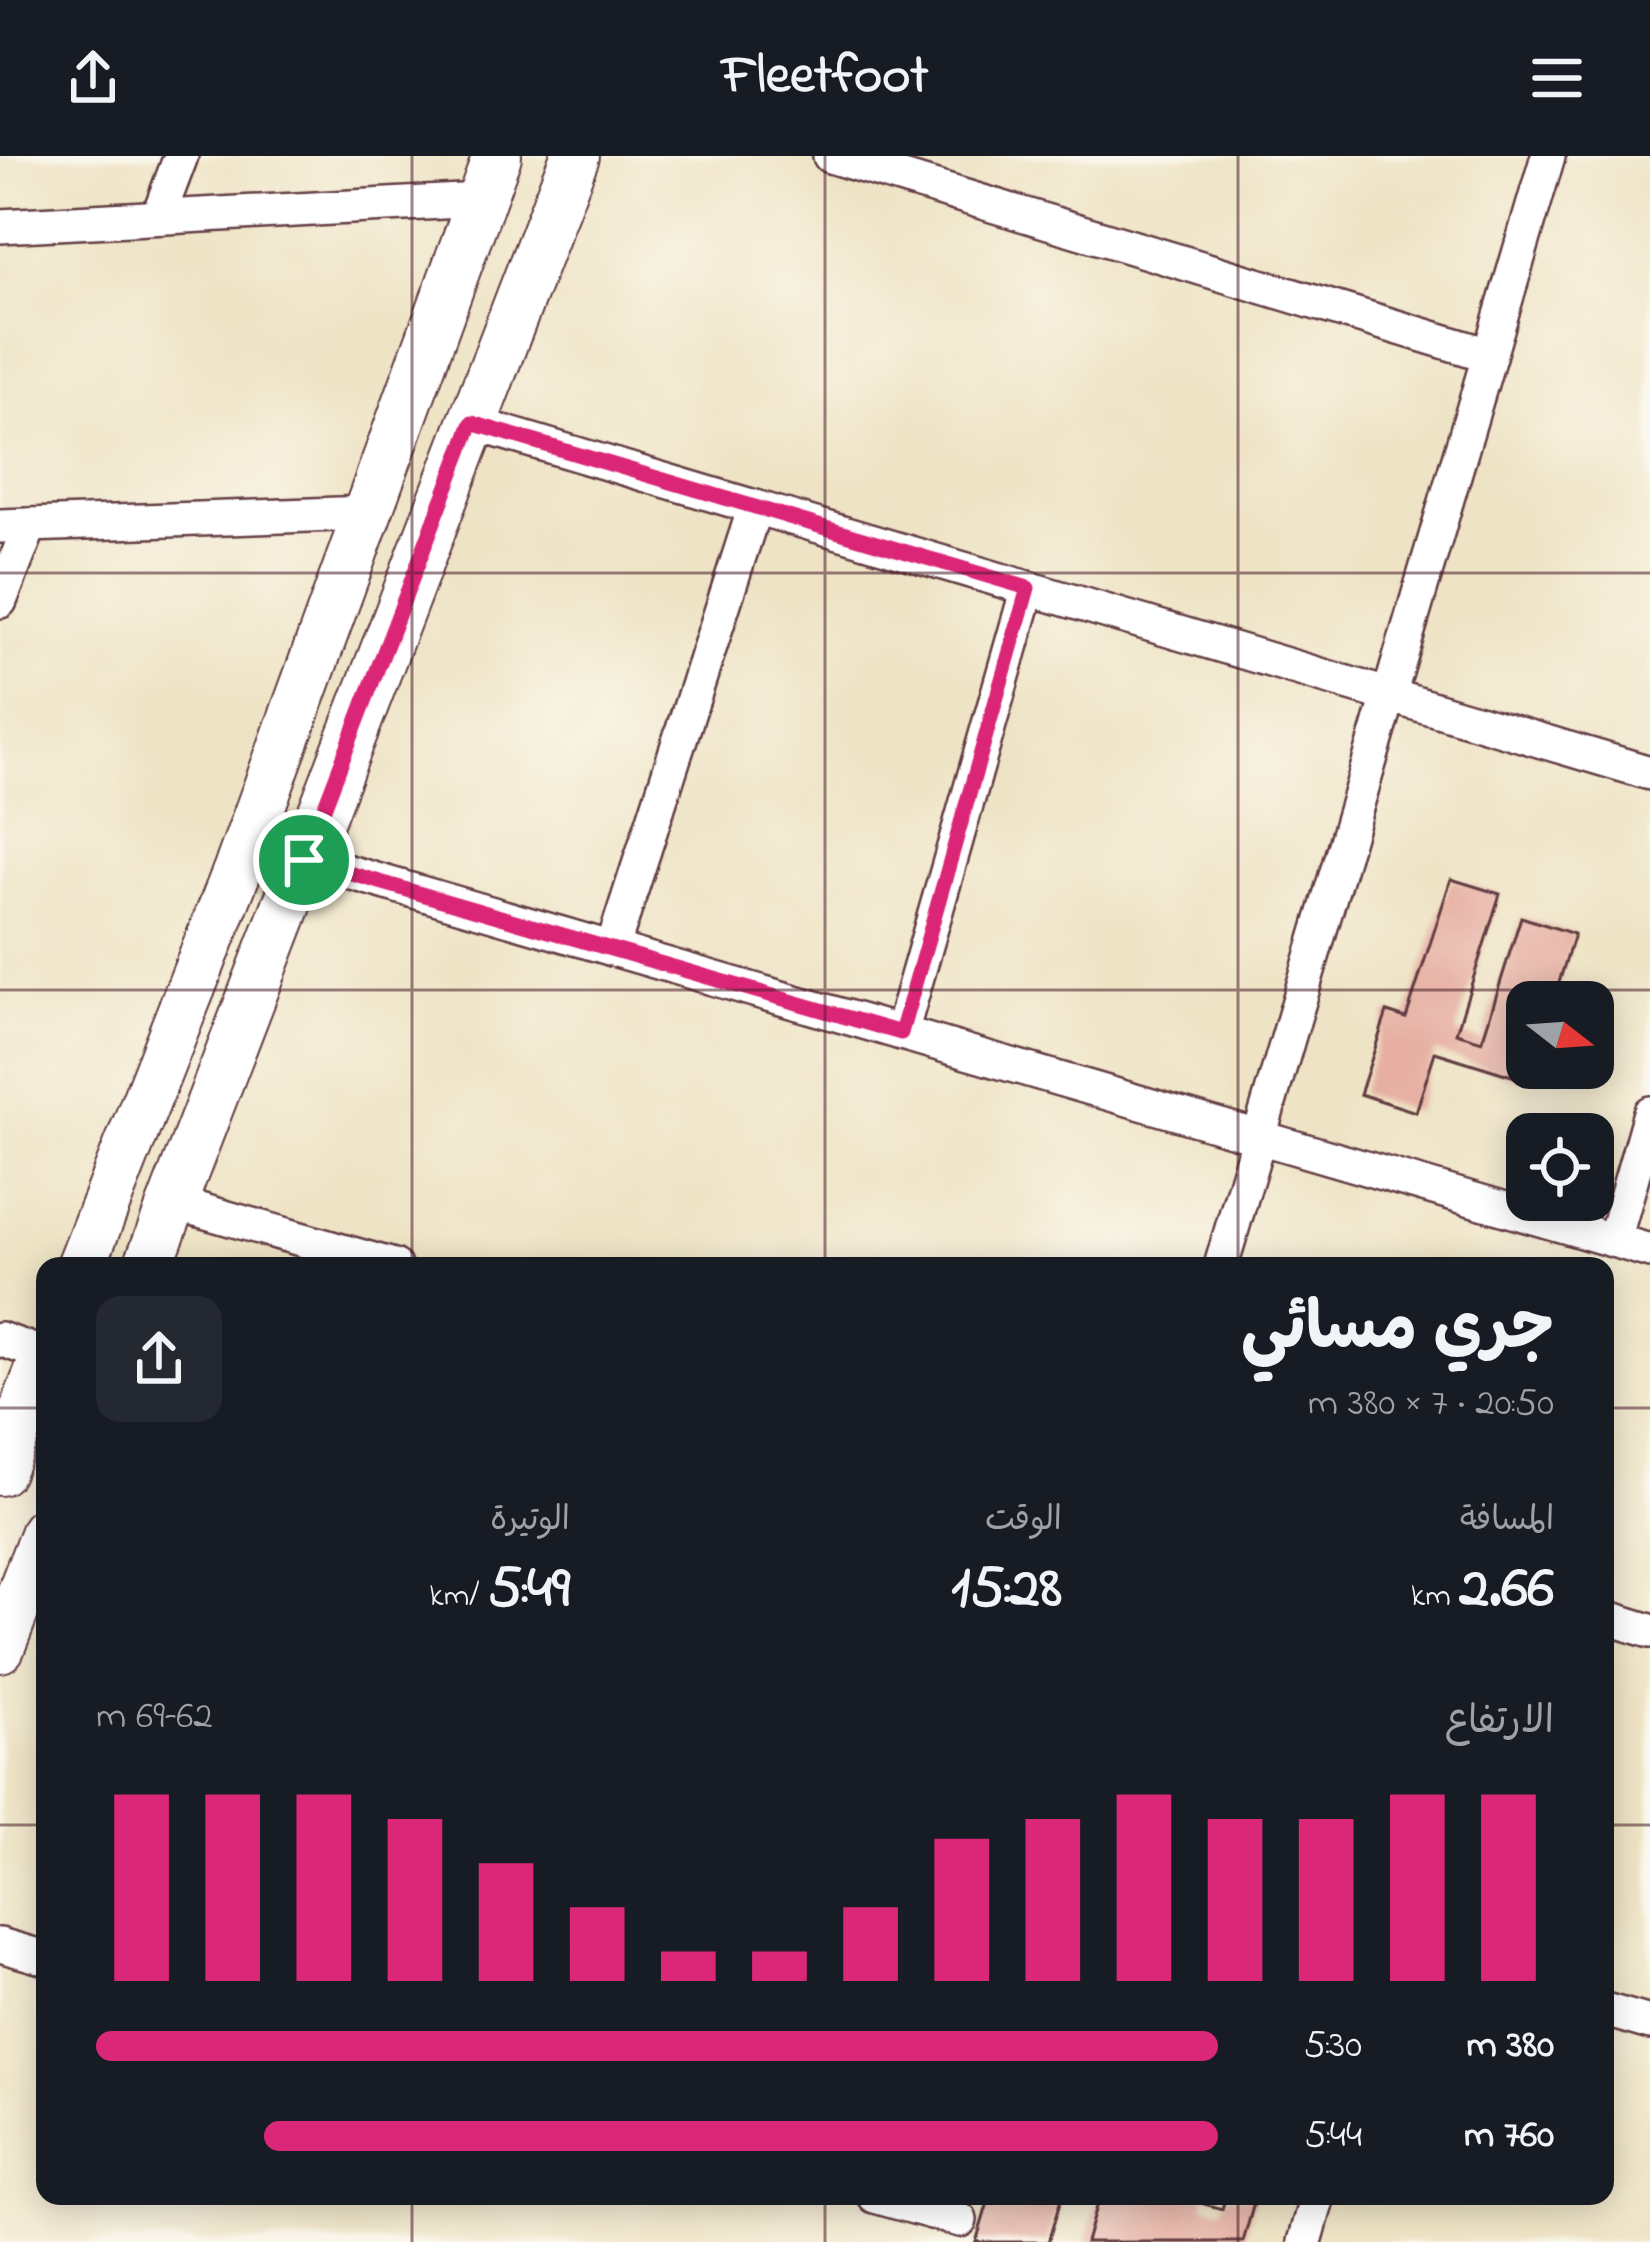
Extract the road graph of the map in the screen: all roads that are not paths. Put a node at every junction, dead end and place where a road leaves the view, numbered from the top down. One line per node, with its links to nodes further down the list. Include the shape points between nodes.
1 (181, 156): 6 (street)
2 (575, 156): 9 (main road)
3 (830, 156): 8 (street)
4 (1547, 156): 8 (street)
5 (488, 178): 6 (street); 11 (main road)
6 (158, 217): 7 (street)
7 (0, 226)
8 (1489, 356): 15 (street)
9 (472, 423): 10 (street); 18 (main road)
10 (755, 507): 13 (street); 19 (street)
11 (367, 513): 12 (street); 17 (main road)
12 (15, 525): 14 (street)
13 (1028, 588): 15 (street); 20 (street)
14 (0, 601)
15 (1389, 695): 16 (street); 22 (street)
16 (1650, 773)
17 (241, 861): 18 (main road); 26 (main road)
18 (300, 869): 19 (street); 23 (main road)
19 (612, 949): 20 (street)
20 (901, 1033): 22 (street)
21 (1650, 1113): 24 (street)
22 (1259, 1136): 24 (street); 29 (street)
23 (172, 1202): 27 (main road); 28 (street)
24 (1614, 1240): 25 (street)
25 (1650, 1251)
26 (85, 1257)
27 (151, 1257)
28 (363, 1257)
29 (1224, 1257)
30 (0, 1339): 31 (street)
31 (36, 1353)
32 (36, 1379): 33 (main road)
33 (0, 1471)
34 (36, 1564): 37 (main road)
35 (1614, 1620): 36 (street)
36 (1650, 1630)
37 (0, 1648)
38 (0, 1945): 39 (street)
39 (36, 1955)
40 (1614, 2013): 41 (street)
41 (1650, 2023)
42 (907, 2205): 44 (street)
43 (1315, 2205): 45 (street)
44 (961, 2220)
45 (1305, 2242)

